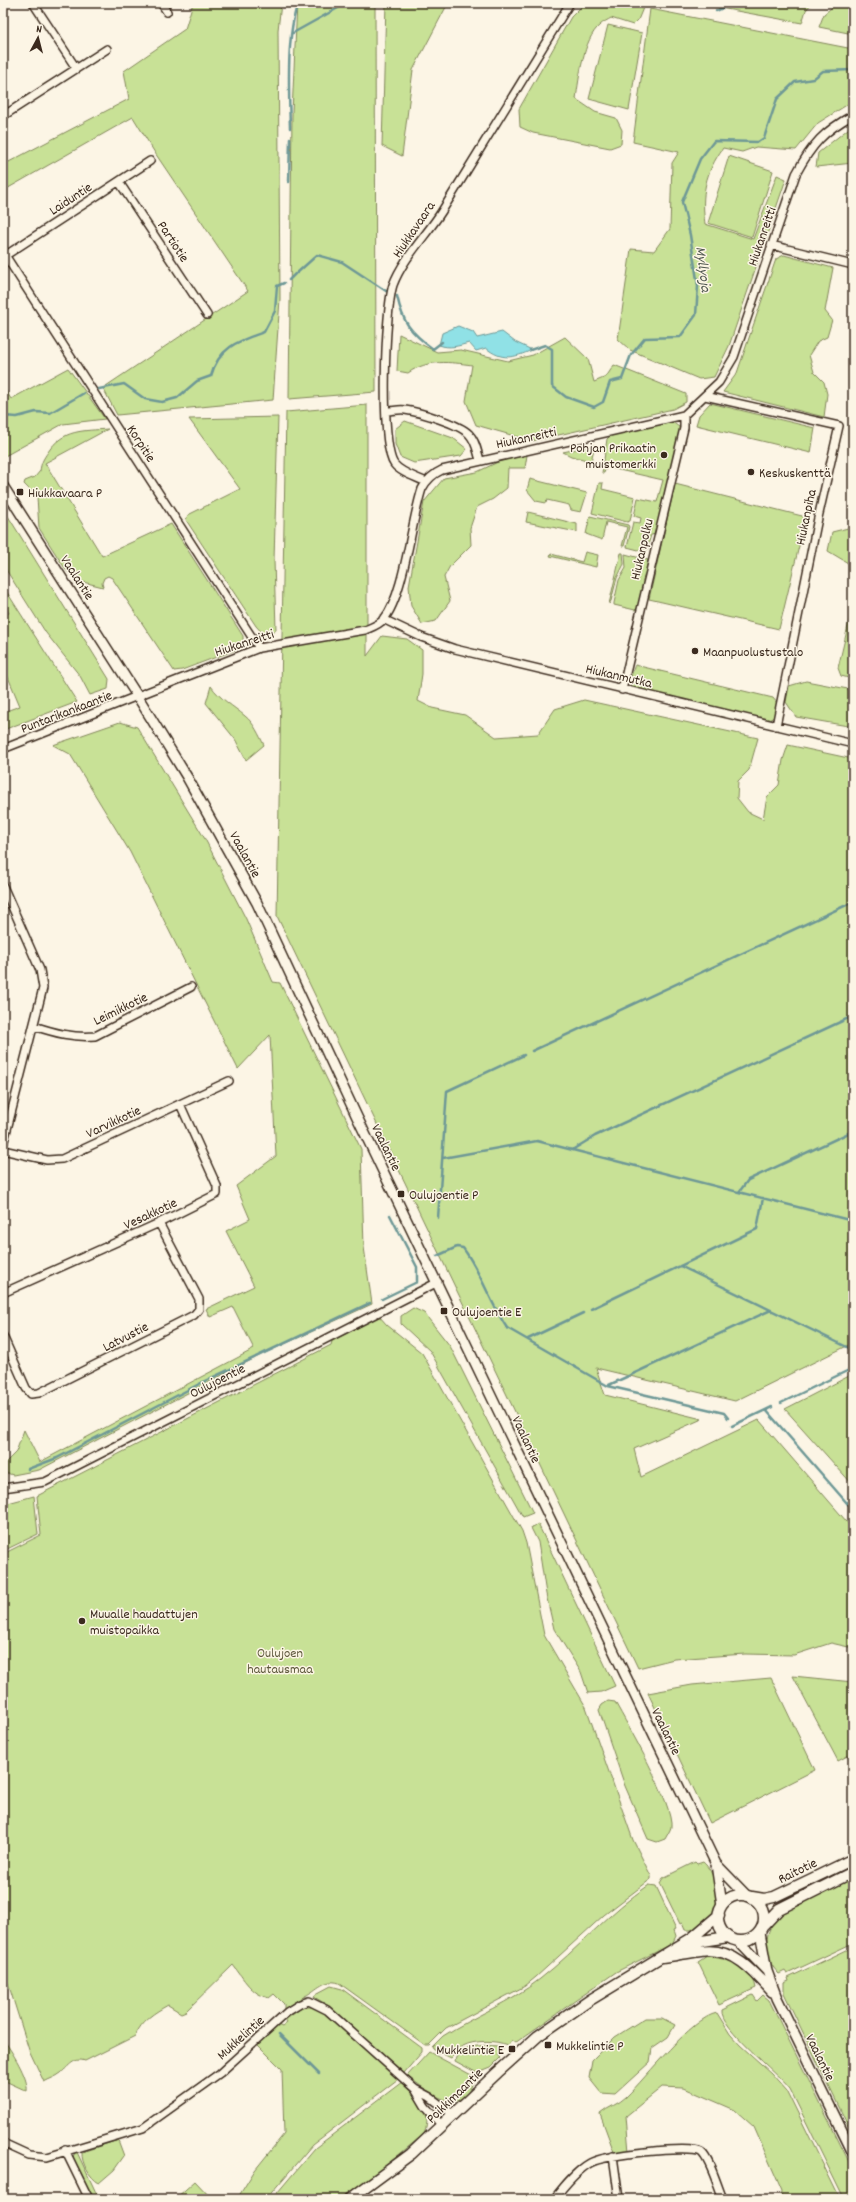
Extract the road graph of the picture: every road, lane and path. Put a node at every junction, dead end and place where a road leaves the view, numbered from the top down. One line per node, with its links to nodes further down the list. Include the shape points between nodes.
1 (33, 3): 6 (street)
2 (161, 3): 4 (street)
3 (570, 3): 16 (street, Hiukkavaara, via 394,284 387,310)
4 (167, 12)
5 (107, 49): 6 (street)
6 (76, 68): 8 (street)
7 (853, 115): 11 (street, Hiukanreitti, via 818,139 805,157 796,174)
8 (3, 116)
9 (150, 161): 10 (street, Laiduntie)
10 (119, 182): 12 (street, Laiduntie); 14 (street, Partiotie)
11 (771, 245): 13 (street); 15 (street, Hiukanreitti, via 734,358 719,382)
12 (4, 255): 22 (street, Korpitie)
13 (853, 265)
14 (207, 315)
15 (705, 396): 17 (street, Hiukanreitti); 25 (street, Hiukanpiha, via 839,426)
16 (387, 411): 18 (street, via 414,411 459,428 468,433 474,441); 19 (street, Hiukkavaara, via 391,458 402,471)
17 (684, 415): 18 (street, Hiukanreitti); 23 (street, Hiukanpolku, via 684,428)
18 (480, 460): 19 (street, Hiukanreitti, via 442,470 433,474)
19 (426, 482): 21 (street, Hiukanreitti, via 420,497 398,589)
20 (3, 486): 24 (street, Vaalantie)
21 (383, 619): 22 (street, Hiukanreitti, via 365,630); 23 (street, Hiukanmutka, via 455,649)
22 (259, 648): 24 (street, Hiukanreitti)
23 (622, 690): 25 (street, Hiukanmutka)
24 (138, 697): 27 (street, Puntarikankaantie); 36 (street, Vaalantie, via 192,786 257,903)
25 (776, 726): 26 (street, Hiukanmutka)
26 (853, 744)
27 (3, 749)
28 (3, 886): 30 (street, via 40,970 43,988)
29 (191, 987): 30 (street, Leimikkotie, via 95,1036 66,1035)
30 (34, 1026): 33 (street)
31 (229, 1080): 32 (street, Varvikkotie)
32 (180, 1104): 34 (street, Varvikkotie, via 62,1159 47,1160); 35 (street, Vesakkotie, via 217,1186 217,1194)
33 (3, 1145)
34 (3, 1150)
35 (159, 1223): 37 (street, Vesakkotie); 38 (street, Latvustie, via 200,1299 199,1309 194,1315 39,1393 31,1394)
36 (438, 1282): 39 (street, Oulujoentie, via 45,1482); 41 (street, Vaalantie)
37 (3, 1293)
38 (3, 1336)
39 (3, 1488)
40 (853, 1859): 43 (main road, Raitotie, via 774,1897 764,1899)
41 (716, 1864): 43 (street, Vaalantie); 44 (street, Vaalantie)
42 (853, 1872): 45 (main road, Raitotie, via 778,1909)
43 (750, 1896): 44 (main road, via 731,1898); 45 (main road, via 763,1910 764,1921)
44 (720, 1910): 46 (main road, via 721,1929); 48 (main road, Poikkimaantie)
45 (761, 1930): 47 (main road, via 750,1939); 49 (street, Vaalantie)
46 (728, 1937): 47 (main road); 48 (main road, Poikkimaantie)
47 (738, 1941): 49 (street, Vaalantie)
48 (702, 1942): 50 (street, via 739,1960 758,1975); 52 (main road, Poikkimaantie, via 657,1958 551,2027 498,2072)
49 (767, 1971): 50 (street, Vaalantie)
50 (777, 1998): 56 (street, Vaalantie)
51 (415, 2089): 52 (street, Mukkelintie); 53 (street, Mukkelintie, via 424,2106); 55 (street, Mukkelintie, via 327,2010 309,2001 287,2012 220,2073 150,2125)
52 (454, 2115): 53 (main road, Poikkimaantie)
53 (442, 2126): 59 (main road, Poikkimaantie, via 412,2154)
54 (3, 2143): 55 (street, via 20,2152 38,2157 47,2157)
55 (65, 2150): 58 (street)
56 (853, 2153)
57 (614, 2156): 60 (street, via 597,2159 589,2164 565,2184); 61 (street); 62 (street, via 688,2149 701,2152 707,2160)
58 (89, 2199)
59 (350, 2199)
60 (554, 2199)
61 (619, 2199)
62 (723, 2199)

